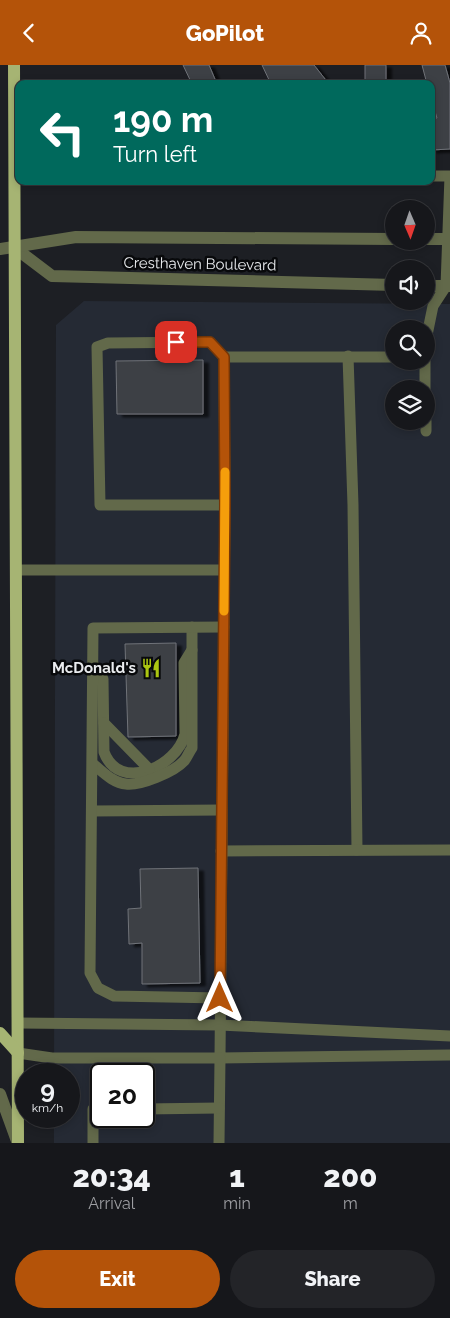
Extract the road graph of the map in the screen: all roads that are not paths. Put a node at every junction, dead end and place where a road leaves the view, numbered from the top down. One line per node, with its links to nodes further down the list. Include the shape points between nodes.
1 (14, 65): 2 (main road)
2 (15, 87)
3 (435, 176): 7 (lane, via 450,176)
4 (16, 185): 8 (main road)
5 (385, 239): 8 (street, Cresthaven Boulevard, via 76,237)
6 (435, 239): 7 (street)
7 (449, 239): 12 (lane)
8 (15, 248): 9 (street, Cresthaven Boulevard); 10 (street, Cresthaven Boulevard, via 52,276); 18 (main road)
9 (0, 249)
10 (385, 285)
11 (435, 286): 12 (street)
12 (449, 287): 13 (lane, via 433,305)
13 (430, 320)
14 (348, 356): 15 (lane); 16 (lane); 29 (lane)
15 (224, 357): 17 (lane); 17 (lane, via 210,342 108,343 98,347 100,505)
16 (385, 357)
17 (225, 505): 19 (lane)
18 (17, 570): 19 (lane); 33 (main road)
19 (224, 571): 21 (lane)
20 (192, 627): 21 (lane); 22 (lane); 23 (lane, via 93,628)
21 (224, 627): 27 (lane)
22 (192, 650): 25 (lane, via 192,748 183,762 163,775 137,784 125,784 109,778); 26 (lane, via 184,663 182,745 175,755)
23 (93, 664): 24 (lane, via 104,679); 25 (lane)
24 (104, 723): 26 (lane); 26 (lane, via 104,752 115,769 135,775)
25 (93, 764): 28 (lane)
26 (149, 769)
27 (222, 810): 28 (lane); 31 (lane)
28 (93, 811): 32 (lane, via 90,973 93,981 105,994 114,996)
29 (357, 850): 30 (lane); 31 (lane)
30 (450, 850)
31 (221, 851): 32 (lane)
32 (220, 998): 34 (lane)
33 (18, 1023): 34 (lane); 37 (main road)
34 (220, 1025): 36 (lane); 39 (lane)
35 (0, 1033): 37 (main road)
36 (450, 1036)
37 (18, 1053): 39 (lane, via 52,1058); 44 (main road)
38 (450, 1055): 39 (lane)
39 (220, 1058): 41 (lane)
40 (0, 1094): 44 (street)
41 (219, 1108): 42 (lane); 46 (lane)
42 (155, 1109)
43 (93, 1128): 45 (lane)
44 (18, 1143)
45 (93, 1143)
46 (220, 1143)

